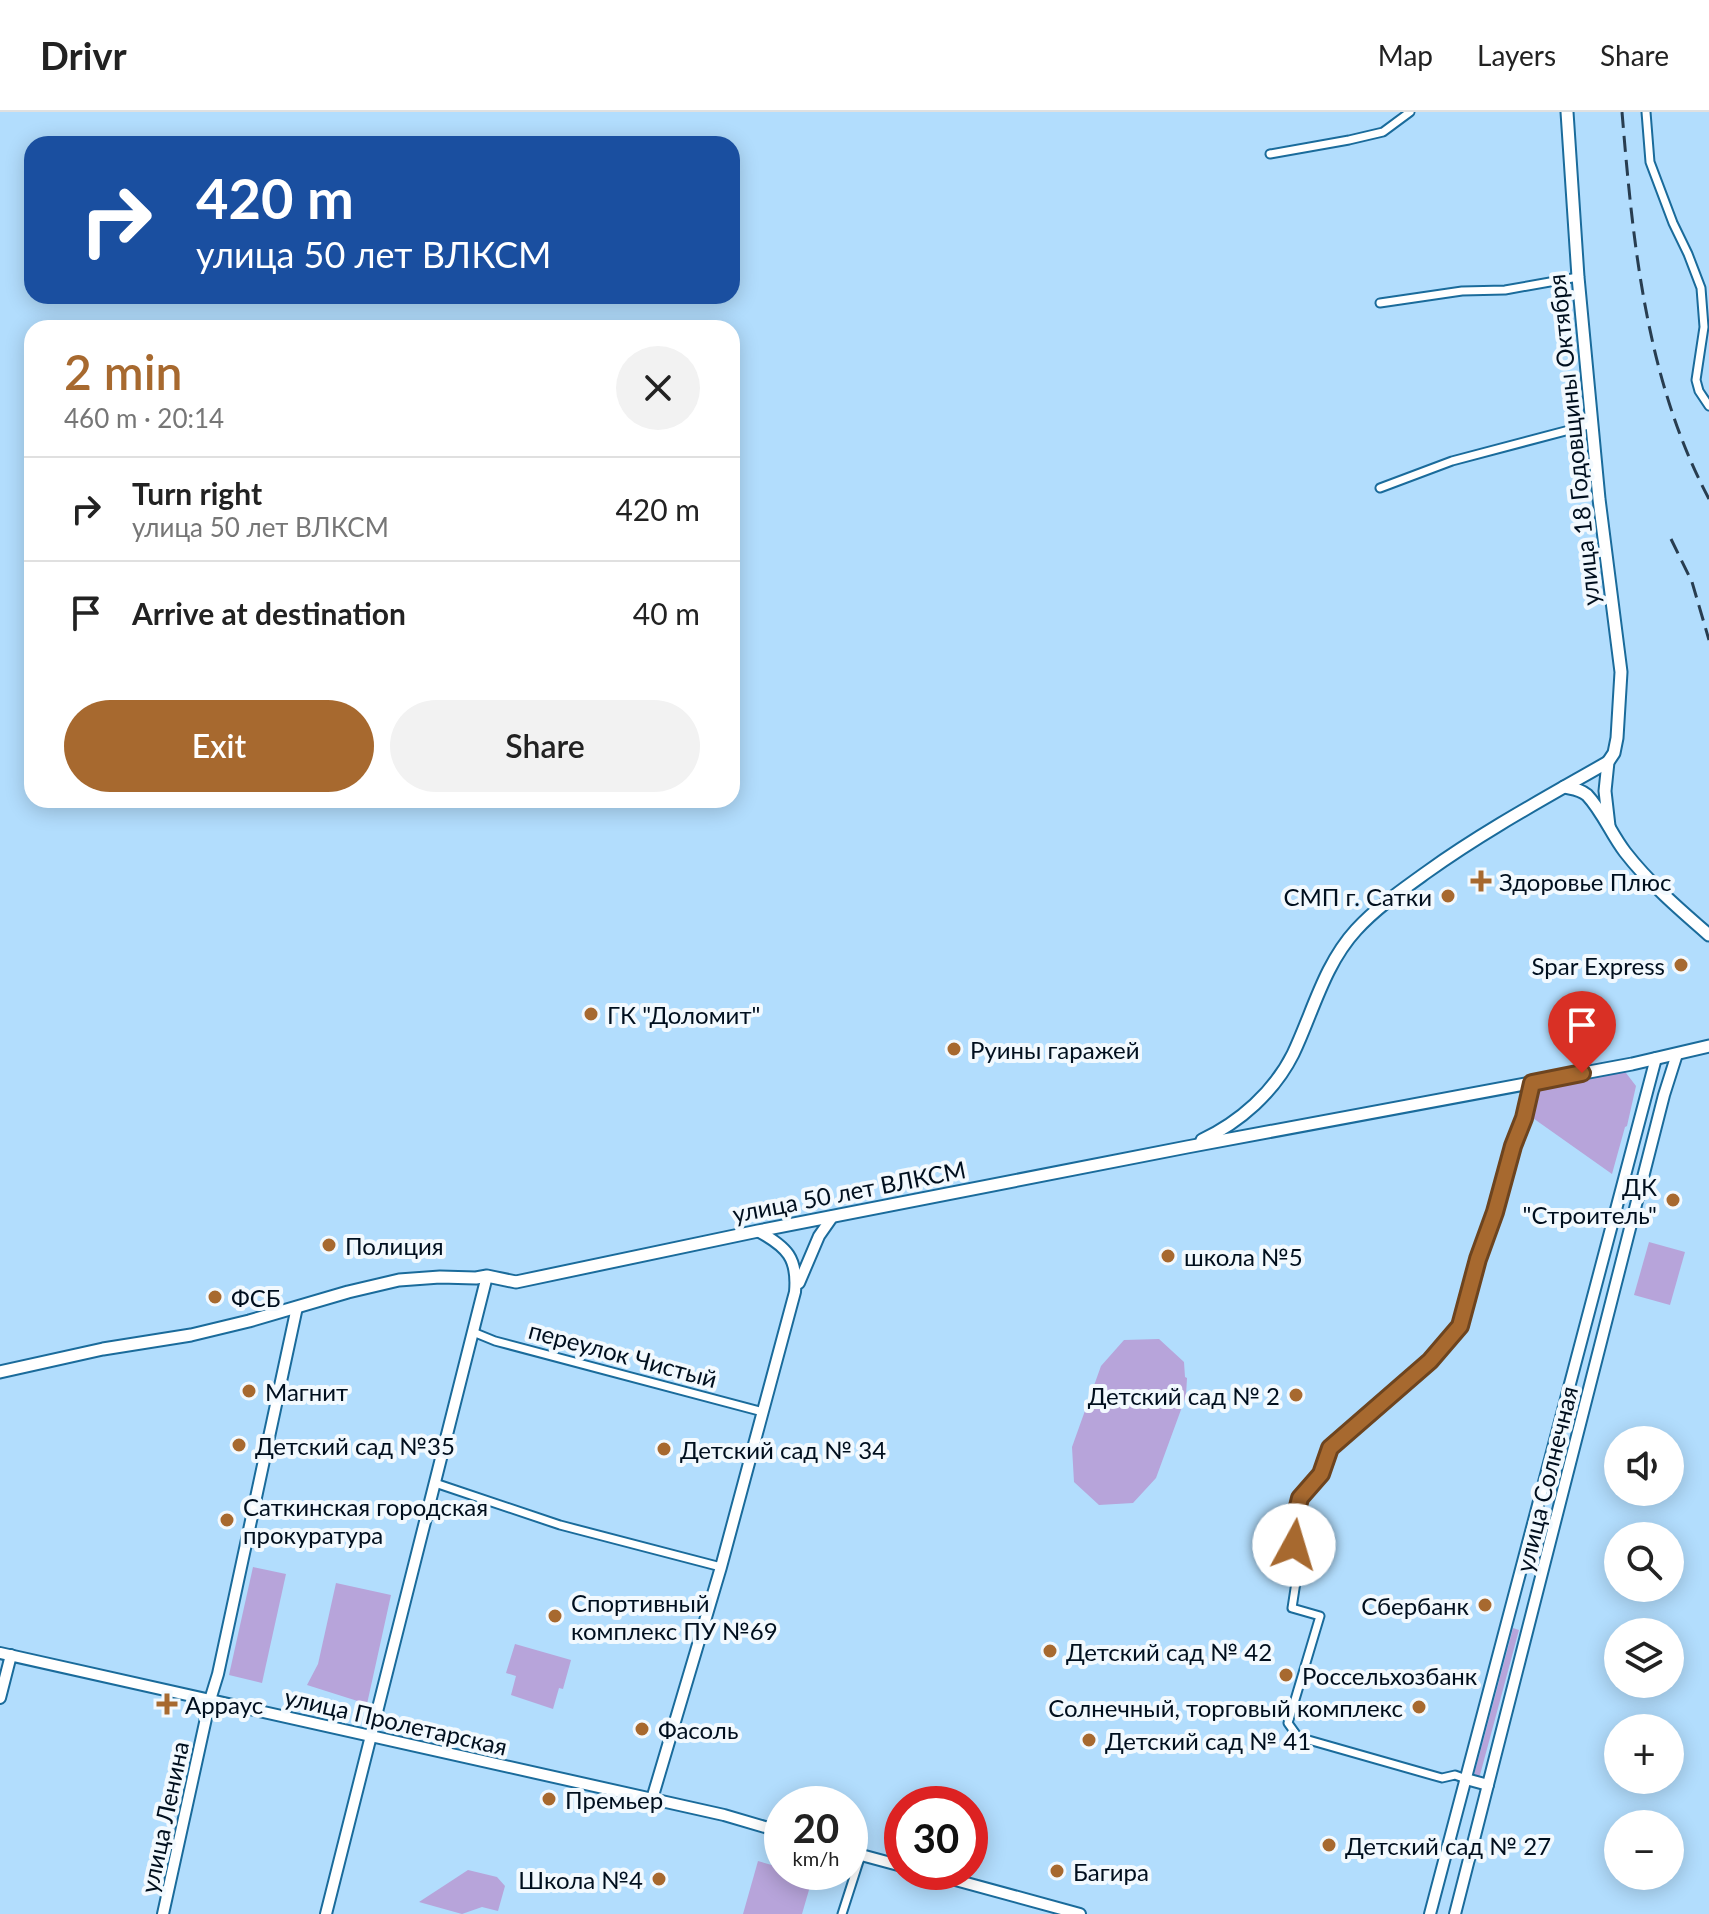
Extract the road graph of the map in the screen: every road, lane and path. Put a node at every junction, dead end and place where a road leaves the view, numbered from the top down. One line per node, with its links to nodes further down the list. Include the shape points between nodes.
1 (1410, 112): 4 (street, via 1383,132)
2 (1567, 112): 5 (main road, улица 18 Годовщины Октября)
3 (1646, 112): 7 (street, via 1650,162 1701,288 1704,327 1696,380)
4 (1270, 154)
5 (1578, 277): 6 (street); 8 (main road, улица 18 Годовщины Октября)
6 (1380, 303)
7 (1709, 406)
8 (1592, 424): 9 (street, via 1452,461); 10 (main road, улица 18 Годовщины Октября, via 1621,672 1617,738)
9 (1380, 488)
10 (1608, 762): 11 (main road); 12 (main road, улица 18 Годовщины Октября)
11 (1564, 787): 12 (main road, via 1581,790); 18 (main road, via 1446,859 1370,916 1336,956 1273,1085 1237,1119)
12 (1609, 826): 13 (main road, via 1643,874)
13 (1709, 935)
14 (1709, 1046): 15 (main road, улица 50 лет ВЛКСМ)
15 (1677, 1054): 16 (main road, улица 50 лет ВЛКСМ); 22 (main road, улица Солнечная)
16 (1656, 1058): 17 (main road, улица 50 лет ВЛКСМ); 21 (main road, улица Солнечная)
17 (1532, 1083): 18 (main road, улица 50 лет ВЛКСМ); 37 (street, via 1460,1326 1430,1361 1330,1448 1321,1474 1300,1498 1292,1531 1298,1569 1292,1608 1320,1616 1288,1723 1298,1737 1442,1778)
18 (1187, 1147): 19 (main road, улица 50 лет ВЛКСМ)
19 (833, 1216): 20 (main road, улица 50 лет ВЛКСМ); 24 (main road)
20 (758, 1231): 23 (main road, улица 50 лет ВЛКСМ, via 516,1282); 24 (main road, via 779,1242 792,1261)
21 (1601, 1262): 22 (main road); 30 (main road, улица Солнечная)
22 (1621, 1267): 31 (main road, улица Солнечная)
23 (487, 1276): 25 (main road, улица 50 лет ВЛКСМ, via 399,1280); 26 (main road)
24 (795, 1292): 28 (main road)
25 (297, 1307): 27 (main road, улица 50 лет ВЛКСМ, via 191,1335); 35 (main road, улица Ленина)
26 (473, 1332): 28 (street, переулок Чистый); 29 (main road)
27 (0, 1372)
28 (763, 1412): 32 (main road)
29 (435, 1483): 32 (street, via 560,1525); 36 (main road)
30 (1533, 1520): 31 (main road); 37 (main road, улица Солнечная)
31 (1554, 1526): 38 (main road, улица Солнечная)
32 (721, 1567): 39 (main road)
33 (6, 1654): 34 (main road); 35 (main road, улица Пролетарская)
34 (0, 1698)
35 (210, 1700): 36 (main road, улица Пролетарская); 43 (main road, улица Ленина)
36 (371, 1736): 39 (main road, улица Пролетарская); 44 (main road)
37 (1466, 1779): 38 (main road); 47 (main road, улица Солнечная)
38 (1488, 1785): 48 (main road, улица Солнечная)
39 (652, 1799): 40 (main road, улица Пролетарская)
40 (764, 1827)
41 (988, 1889): 46 (main road)
42 (848, 1890): 45 (street)
43 (163, 1914)
44 (326, 1914)
45 (842, 1914)
46 (1080, 1914)
47 (1430, 1914)
48 (1455, 1914)

